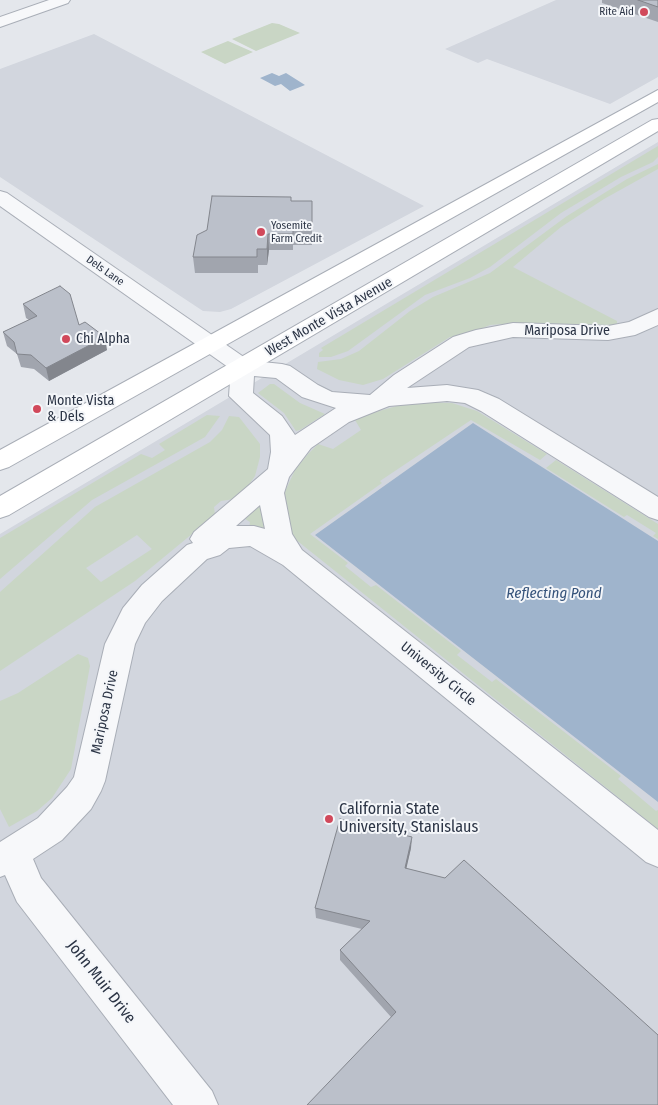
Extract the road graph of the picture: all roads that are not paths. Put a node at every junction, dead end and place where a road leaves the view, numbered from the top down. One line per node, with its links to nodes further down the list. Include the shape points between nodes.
1 (63, 0): 2 (street)
2 (0, 22)
3 (658, 95): 8 (main road)
4 (658, 124): 9 (main road, West Monte Vista Avenue)
5 (0, 197): 8 (street, Dels Lane)
6 (658, 316): 7 (street, Mariposa Drive, via 616,332 502,331)
7 (474, 339): 10 (street, via 454,362 452,370 458,383); 11 (street, Mariposa Drive, via 461,342 432,360)
8 (210, 344): 9 (street, Dels Lane); 12 (main road)
9 (243, 367): 11 (street, University Circle, via 282,372 325,398 342,402); 13 (street, University Circle, via 241,396 282,433 284,452); 14 (main road, West Monte Vista Avenue)
10 (478, 399): 11 (street, University Circle, via 439,392 403,395); 15 (street, University Circle)
11 (374, 402): 13 (street, University Circle, via 340,416 320,429 295,448)
12 (0, 461)
13 (278, 472): 16 (street, Mariposa Drive, via 201,542); 17 (street, University Circle, via 271,493 272,504 279,534)
14 (0, 508)
15 (658, 510)
16 (197, 552): 17 (street, Mariposa Drive, via 210,548 225,537 244,534 263,540); 19 (street, Mariposa Drive, via 152,593 133,616 123,635 94,767 84,790 50,829)
17 (292, 558): 18 (street, University Circle)
18 (658, 851)
19 (7, 857): 20 (street, John Muir Drive, via 29,890)
20 (198, 1105)

